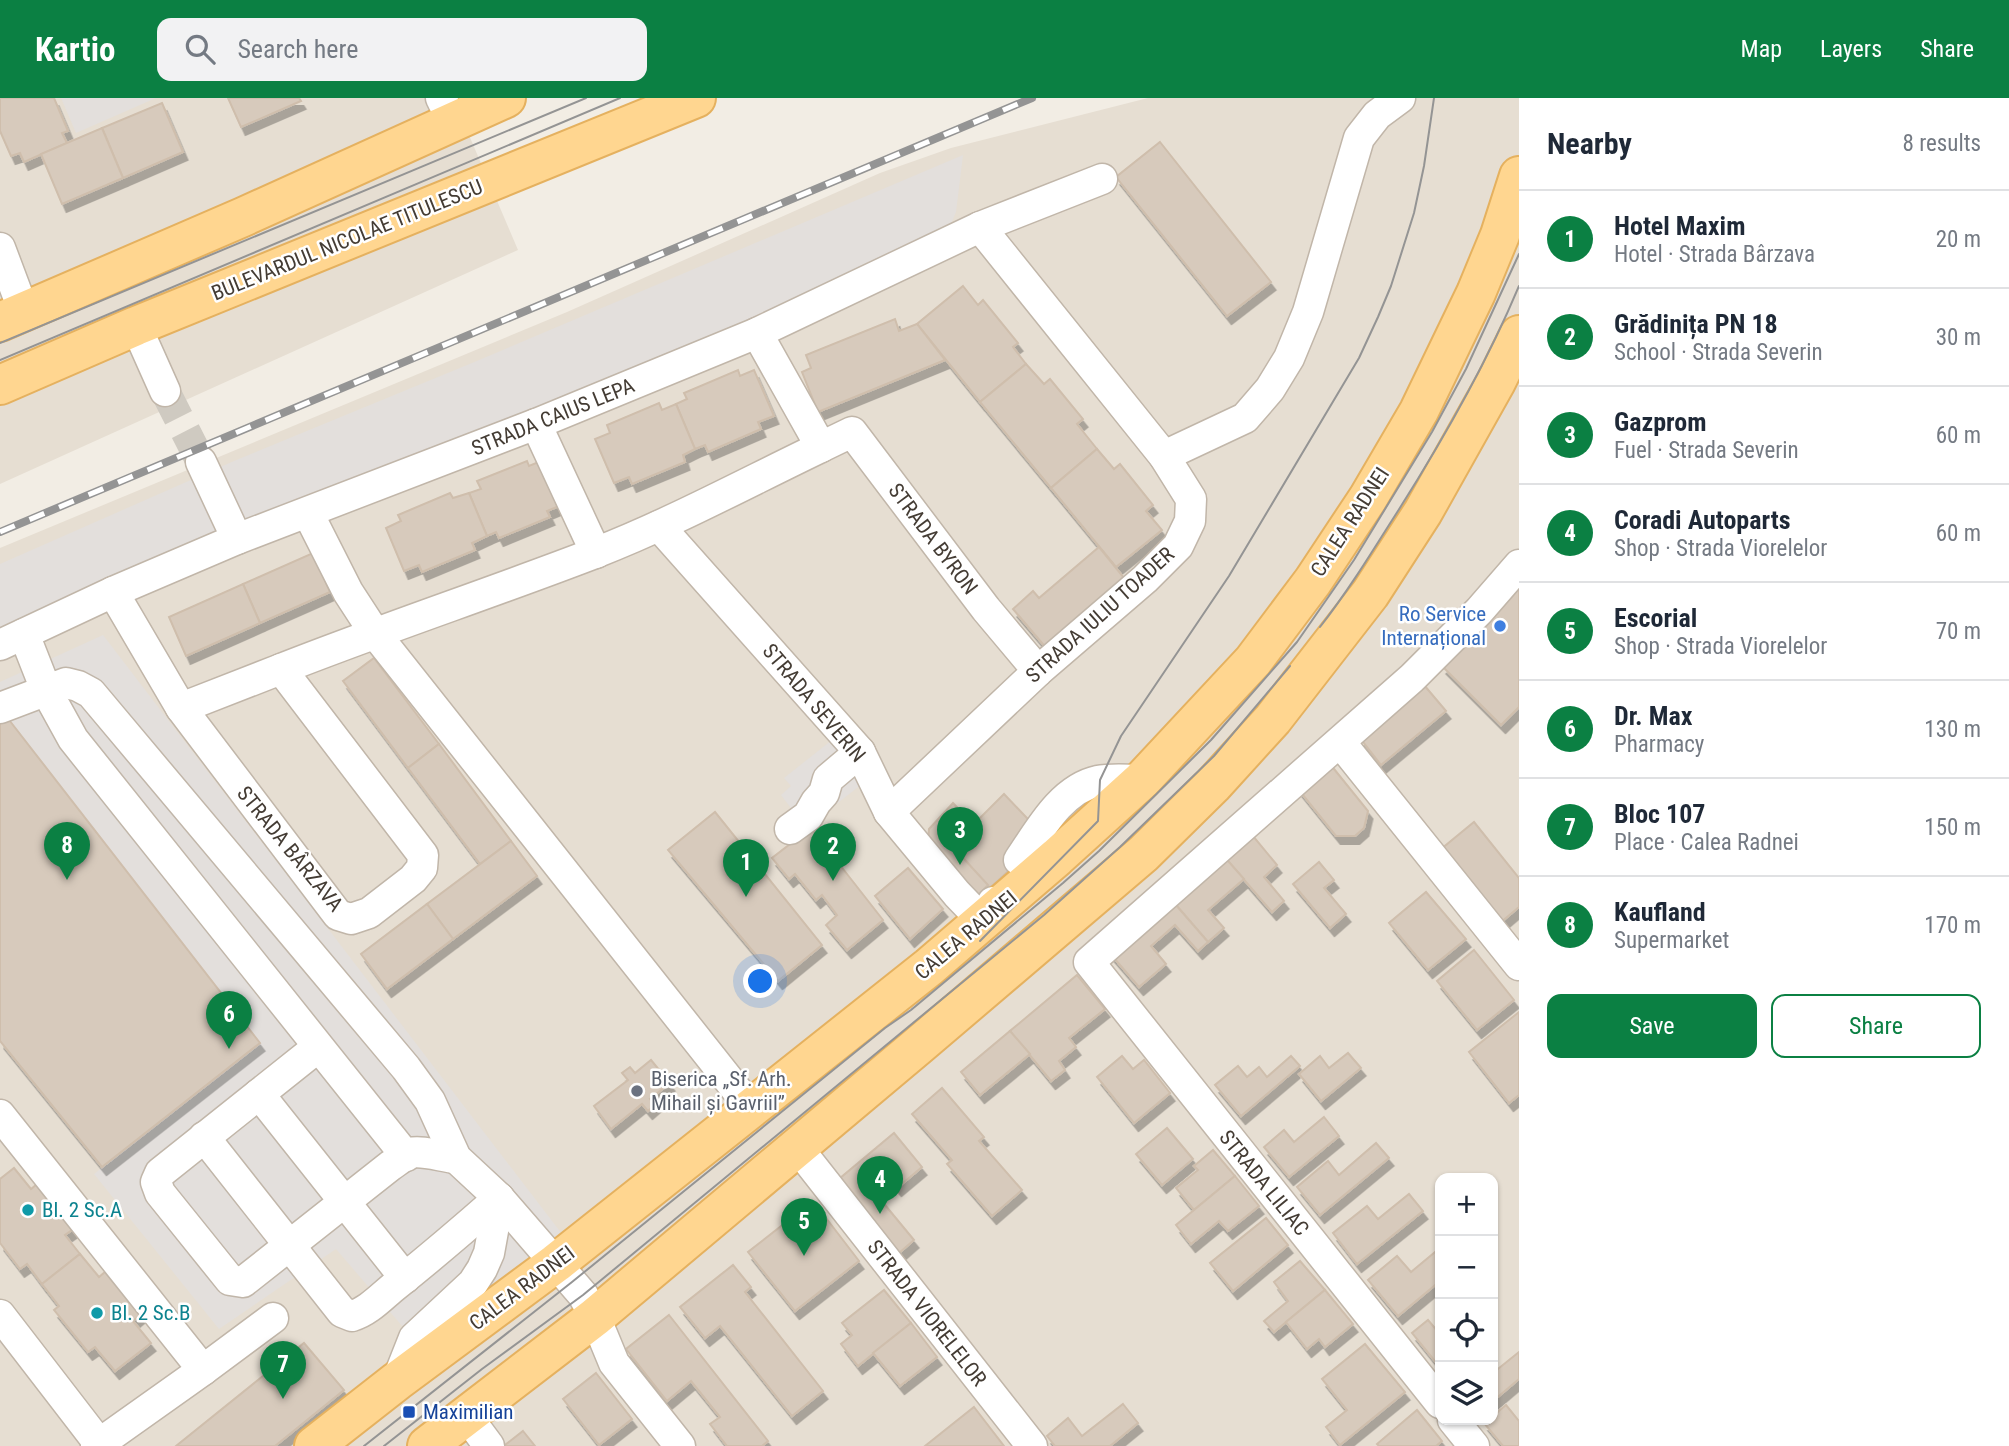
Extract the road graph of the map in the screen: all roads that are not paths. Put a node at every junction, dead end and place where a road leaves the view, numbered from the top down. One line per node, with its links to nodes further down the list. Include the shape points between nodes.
1 (506, 98): 4 (main road)
2 (696, 98): 10 (main road, BULEVARDUL NICOLAE TITULESCU)
3 (1401, 98): 17 (street, via 1377,115 1359,138 1308,312 1270,389 1245,418)
4 (446, 110): 9 (main road, via 243,217)
5 (1519, 176): 34 (main road, CALEA RADNEI, via 1476,293 1419,411 1368,498 1253,662)
6 (1102, 179): 7 (street, STRADA CAIUS LEPA)
7 (980, 227): 11 (street, STRADA CAIUS LEPA); 17 (street, STRADA IULIU TOADER)
8 (0, 248): 9 (street)
9 (12, 317)
10 (136, 326): 13 (main road, BULEVARDUL NICOLAE TITULESCU); 14 (street)
11 (757, 333): 15 (street, STRADA CAIUS LEPA); 16 (street)
12 (1519, 335): 44 (main road, via 1423,513 1370,594 1273,719 1143,855)
13 (0, 385)
14 (165, 391)
15 (536, 424): 19 (street, STRADA CAIUS LEPA); 22 (street)
16 (818, 442): 20 (street); 28 (street, STRADA BYRON, via 852,432)
17 (1164, 456): 28 (street, STRADA IULIU TOADER, via 1191,499 1190,521 1178,546)
18 (201, 462): 21 (street)
19 (308, 513): 21 (street, STRADA CAIUS LEPA); 25 (street)
20 (659, 526): 22 (street); 33 (street, STRADA SEVERIN)
21 (237, 539): 24 (street, STRADA CAIUS LEPA)
22 (596, 553): 25 (street)
23 (1519, 565): 32 (street, via 1412,678)
24 (113, 592): 26 (street, STRADA CAIUS LEPA); 31 (street, STRADA BÂRZAVA)
25 (374, 632): 27 (street); 41 (street)
26 (12, 639): 29 (street)
27 (281, 668): 31 (street); 31 (street, STRADA BÂRZAVA, via 423,855 422,868 414,879 369,913 351,919 338,915)
28 (1038, 671): 35 (street, STRADA IULIU TOADER)
29 (46, 690): 30 (street); 39 (street, via 73,739); 46 (street, via 66,683 90,693 406,1068 430,1101)
30 (0, 708)
31 (181, 708)
32 (1340, 741): 38 (street); 57 (street, STRADA LILIAC, via 1088,962)
33 (860, 751): 35 (street, STRADA SEVERIN); 36 (street, via 828,779 808,816)
34 (1142, 780): 37 (main road, CALEA RADNEI); 37 (street, via 1100,780 1070,796 1047,819 1012,869)
35 (889, 812): 37 (street, STRADA SEVERIN)
36 (790, 829)
37 (983, 921): 41 (main road, CALEA RADNEI)
38 (1519, 965)
39 (318, 1046): 40 (street); 45 (street)
40 (259, 1094): 43 (street); 48 (street)
41 (751, 1108): 50 (main road, CALEA RADNEI)
42 (6, 1132): 55 (street)
43 (204, 1137): 49 (street); 49 (street, via 160,1172 156,1182 160,1193 236,1282 243,1282)
44 (797, 1147): 53 (main road); 65 (street, STRADA VIORELELOR)
45 (405, 1156): 46 (street, via 422,1152); 48 (street)
46 (456, 1158): 47 (street)
47 (499, 1198): 50 (street); 51 (street); 56 (street, via 482,1269 414,1338)
48 (345, 1202): 49 (street); 51 (street)
49 (289, 1245): 51 (street, via 342,1312 352,1316)
50 (556, 1263): 53 (street); 56 (main road, CALEA RADNEI)
51 (405, 1278)
52 (0, 1315): 61 (street)
53 (595, 1317): 58 (main road); 64 (street, via 614,1363)
54 (273, 1318): 55 (street)
55 (203, 1370): 61 (street)
56 (397, 1381): 62 (main road, CALEA RADNEI)
57 (1435, 1398)
58 (466, 1415): 60 (main road); 63 (street)
59 (1457, 1425): 66 (street)
60 (433, 1444)
61 (99, 1445)
62 (314, 1446)
63 (489, 1446)
64 (680, 1446)
65 (1032, 1446)
66 (1474, 1446)

